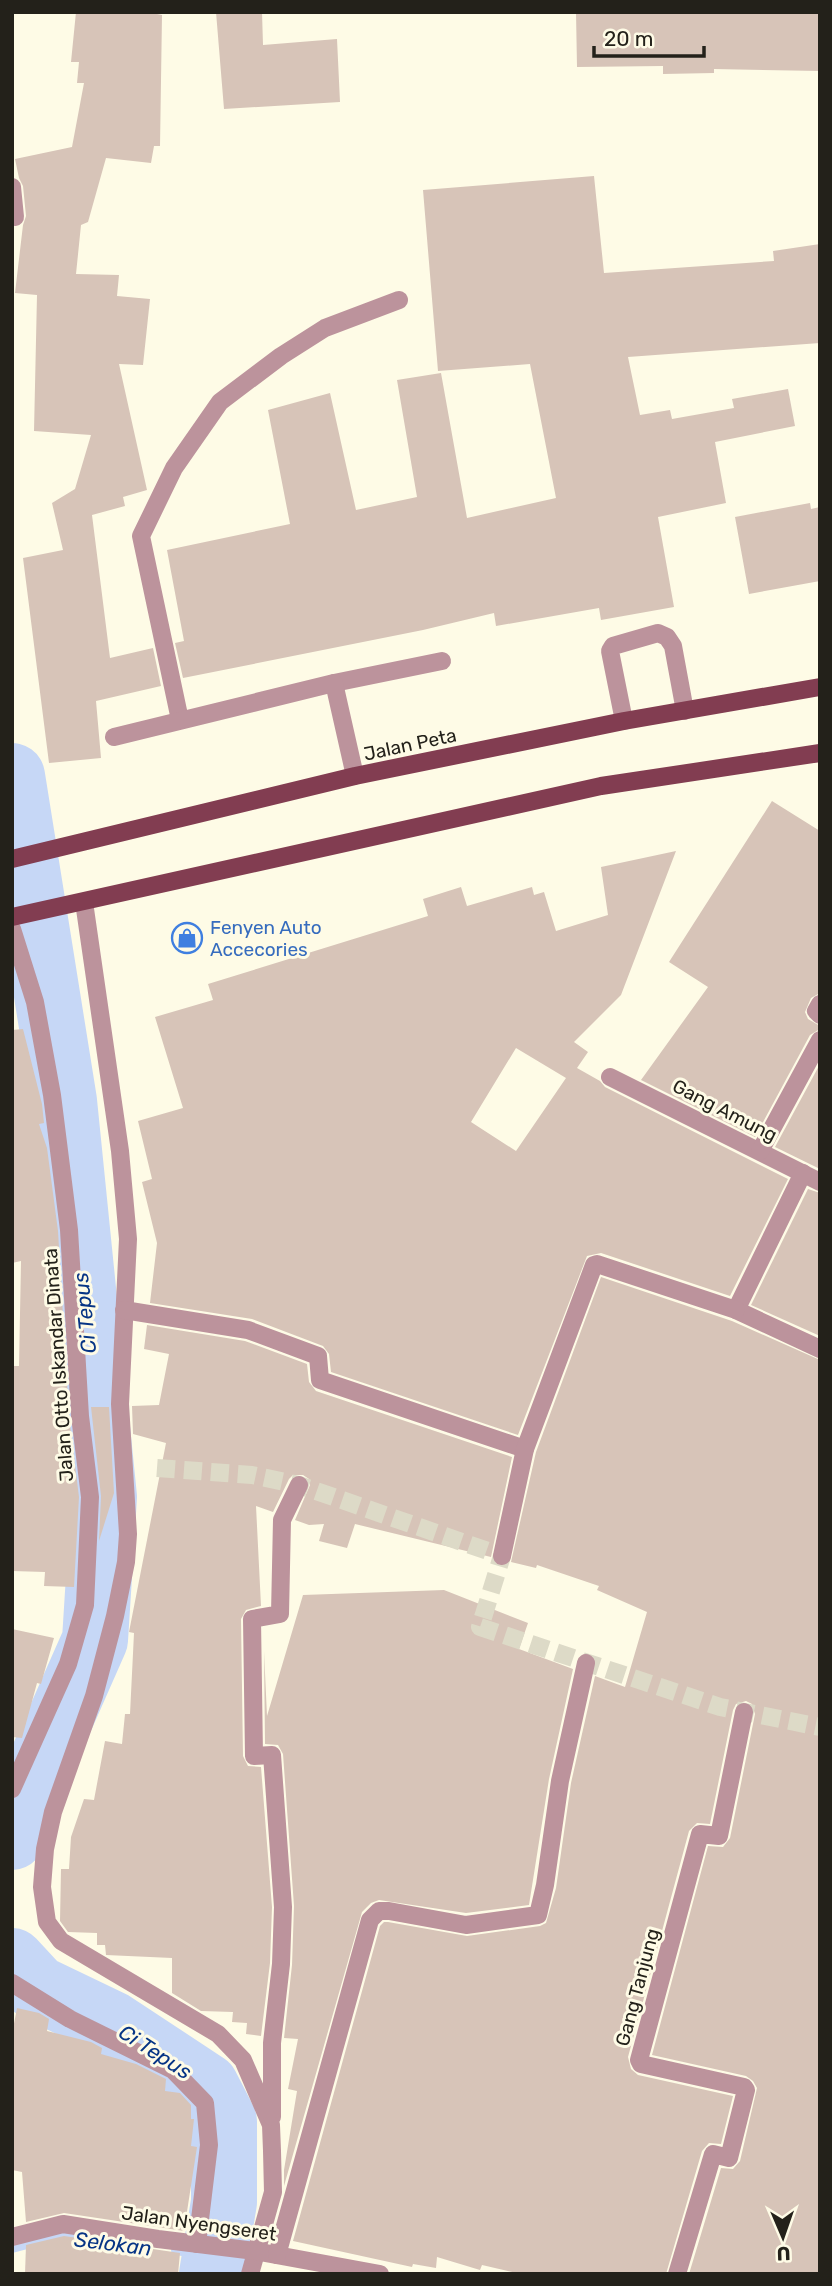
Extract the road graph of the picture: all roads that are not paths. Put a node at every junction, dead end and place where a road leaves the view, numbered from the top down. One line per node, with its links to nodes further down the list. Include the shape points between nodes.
1 (12, 187): 2 (street)
2 (15, 217)
3 (398, 300): 8 (street, via 324,328 220,402 174,468 141,536)
4 (442, 661): 5 (street)
5 (334, 683): 8 (street); 12 (street)
6 (820, 687): 7 (main road, Jalan Peta)
7 (685, 710): 9 (main road, Jalan Peta); 9 (street, via 673,646 658,633 613,646 610,651)
8 (180, 720): 10 (street)
9 (624, 721): 12 (main road, Jalan Peta)
10 (114, 737)
11 (820, 753): 14 (main road, via 601,786)
12 (355, 776): 13 (main road, Jalan Peta)
13 (12, 859)
14 (79, 903): 15 (main road); 23 (street, via 120,1151 128,1239)
15 (15, 920): 31 (street, Jalan Otto Iskandar Dinata, via 52,1095 69,1230 80,1416 90,1497 85,1605 68,1664)
16 (820, 1004): 17 (street, via 816,1013)
17 (820, 1014)
18 (820, 1041): 20 (street)
19 (610, 1077): 20 (street, Gang Amung)
20 (760, 1152): 21 (street, Gang Amung)
21 (803, 1173): 22 (street, Gang Amung); 24 (street)
22 (820, 1182)
23 (124, 1310): 26 (street, via 248,1330 318,1356 320,1380); 33 (street, via 120,1404 126,1562 94,1696 53,1812 42,1887 47,1922 61,1941 218,2034 243,2060)
24 (736, 1310): 25 (street); 26 (street, via 594,1265)
25 (820, 1349)
26 (525, 1449): 28 (street)
27 (299, 1485): 33 (street, via 282,1520 280,1614 252,1619 254,1756 272,1755 283,1907 272,2043)
28 (502, 1556)
29 (586, 1663): 37 (street, via 538,1915 466,1925 389,1911 370,1920)
30 (744, 1712): 40 (street, Gang Tanjung, via 719,1836 700,1834 639,2060 746,2090 729,2158 713,2154)
31 (12, 1789)
32 (12, 1983): 35 (street, via 70,2019 173,2070 205,2103 209,2145)
33 (271, 2125): 36 (street, via 273,2192)
34 (12, 2237): 35 (street, Jalan Nyengseret, via 63,2224)
35 (203, 2245): 36 (street, Jalan Nyengseret)
36 (247, 2250): 37 (street, Jalan Nyengseret); 38 (street)
37 (276, 2255): 39 (street, Jalan Nyengseret)
38 (250, 2274)
39 (380, 2274)
40 (677, 2274)

